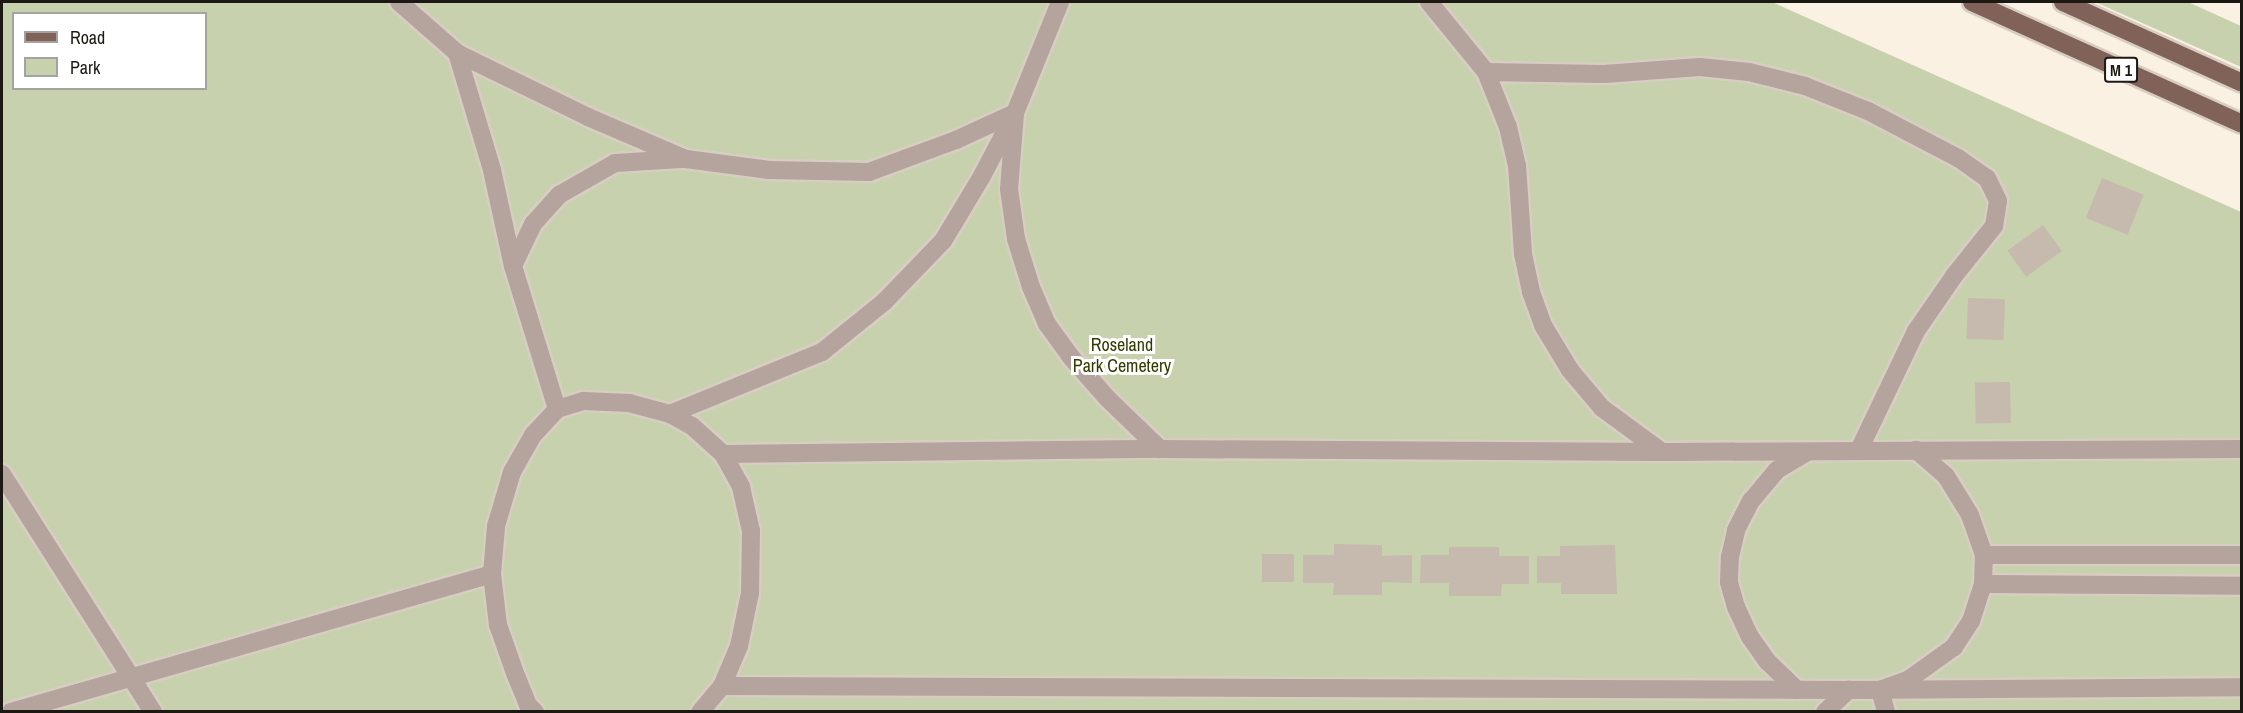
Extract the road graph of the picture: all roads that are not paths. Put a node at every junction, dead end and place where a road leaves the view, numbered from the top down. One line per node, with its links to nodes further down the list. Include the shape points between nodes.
1 (399, 2): 6 (lane)
2 (1059, 2): 9 (lane)
3 (1429, 2): 7 (lane)
4 (1972, 2): 10 (main road, M 1)
5 (2063, 2): 8 (main road)
6 (457, 53): 11 (lane, via 588,117); 12 (lane, via 492,170)
7 (1486, 72): 17 (lane, via 1604,74 1700,67 1749,72 1805,86 1868,111 1958,158 1987,178 1998,201 1994,225 1916,331); 20 (lane, via 1508,127 1517,165 1522,254 1544,327 1570,370 1602,408)
8 (2241, 83)
9 (1015, 113): 11 (lane, via 869,172 769,170); 14 (lane, via 943,241 884,302 822,352); 16 (lane, via 1009,189 1016,239 1031,287 1047,324 1070,356)
10 (2241, 124)
11 (686, 159): 12 (lane, via 615,163 559,195 533,224)
12 (513, 266): 13 (lane)
13 (557, 409): 14 (lane, via 584,401 629,404); 25 (lane, via 533,435 512,472 496,526)
14 (670, 414): 21 (lane, via 692,426)
15 (2241, 448): 18 (lane)
16 (1160, 449): 20 (lane); 21 (lane)
17 (1858, 450): 18 (lane); 19 (lane)
18 (1916, 450): 23 (lane, via 1946,477 1970,515)
19 (1809, 451): 20 (lane); 31 (lane, via 1777,470 1750,501 1736,530 1730,557 1736,608 1767,661)
20 (1662, 452)
21 (723, 454): 29 (lane, via 741,487 752,531 750,593 739,646)
22 (2, 474): 28 (lane)
23 (1984, 555): 24 (lane); 26 (lane)
24 (2241, 555)
25 (492, 574): 28 (lane); 36 (lane, via 498,625 528,705)
26 (1983, 584): 27 (lane); 33 (lane, via 1971,621 1954,647 1908,680)
27 (2241, 586)
28 (131, 679): 34 (lane); 35 (lane)
29 (722, 686): 31 (lane); 37 (lane)
30 (2241, 687): 33 (lane)
31 (1797, 690): 32 (lane)
32 (1849, 690): 33 (lane); 38 (lane)
33 (1880, 690): 39 (lane)
34 (11, 711)
35 (153, 711)
36 (535, 711)
37 (700, 711)
38 (1825, 711)
39 (1886, 711)

